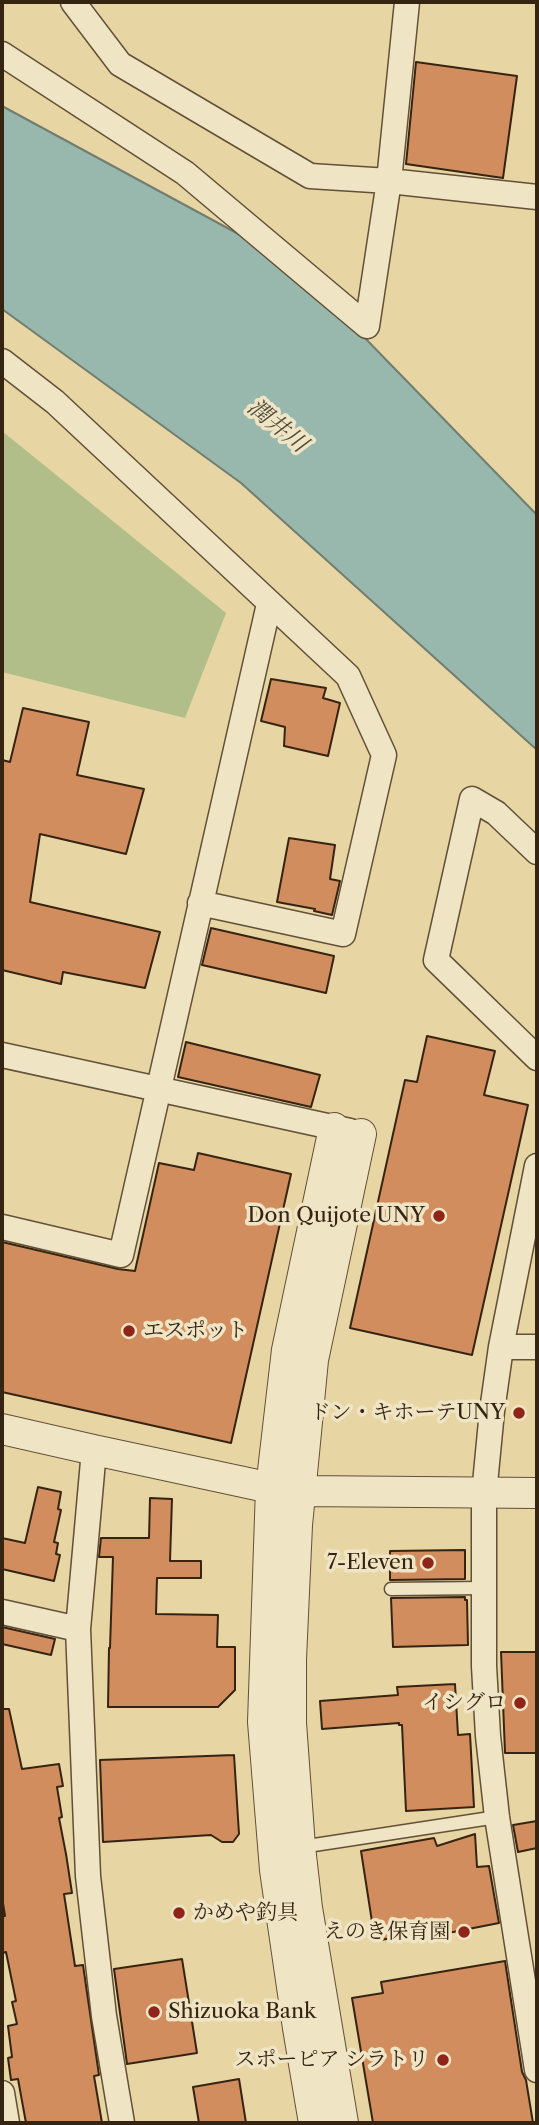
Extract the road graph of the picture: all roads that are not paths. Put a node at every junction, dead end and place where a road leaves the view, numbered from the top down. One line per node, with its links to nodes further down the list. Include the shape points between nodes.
1 (73, 2): 4 (street, via 120,64 310,176)
2 (407, 2): 4 (street)
3 (2, 54): 4 (street, via 186,173 367,326)
4 (389, 181): 5 (street)
5 (537, 197)
6 (2, 361): 7 (street, via 55,402)
7 (269, 604): 9 (street); 9 (street, via 348,676 384,755 346,921 343,934)
8 (537, 852): 11 (street, via 496,813 472,799 436,960)
9 (200, 903): 12 (street)
10 (2, 1055): 12 (street)
11 (537, 1058)
12 (159, 1090): 13 (street); 16 (street, via 121,1255)
13 (348, 1131): 21 (street, via 287,1350); 22 (street, via 313,1360)
14 (537, 1166): 15 (street)
15 (534, 1198): 17 (street)
16 (2, 1227)
17 (501, 1347): 18 (street); 24 (street)
18 (537, 1347)
19 (2, 1429): 20 (street)
20 (94, 1450): 21 (street); 28 (street)
21 (271, 1488): 22 (street); 35 (street, via 263,1721 275,1870)
22 (301, 1491): 24 (street); 30 (street, via 291,1723)
23 (537, 1493): 24 (street)
24 (484, 1494): 25 (street)
25 (484, 1588): 26 (lane); 29 (street, via 484,1666)
26 (391, 1589)
27 (2, 1612): 28 (street)
28 (78, 1629): 34 (street, via 88,1877)
29 (496, 1817): 30 (lane); 31 (street)
30 (300, 1847): 36 (street)
31 (537, 2070)
32 (2, 2093): 33 (street)
33 (7, 2123)
34 (122, 2123)
35 (314, 2123)
36 (343, 2123)

